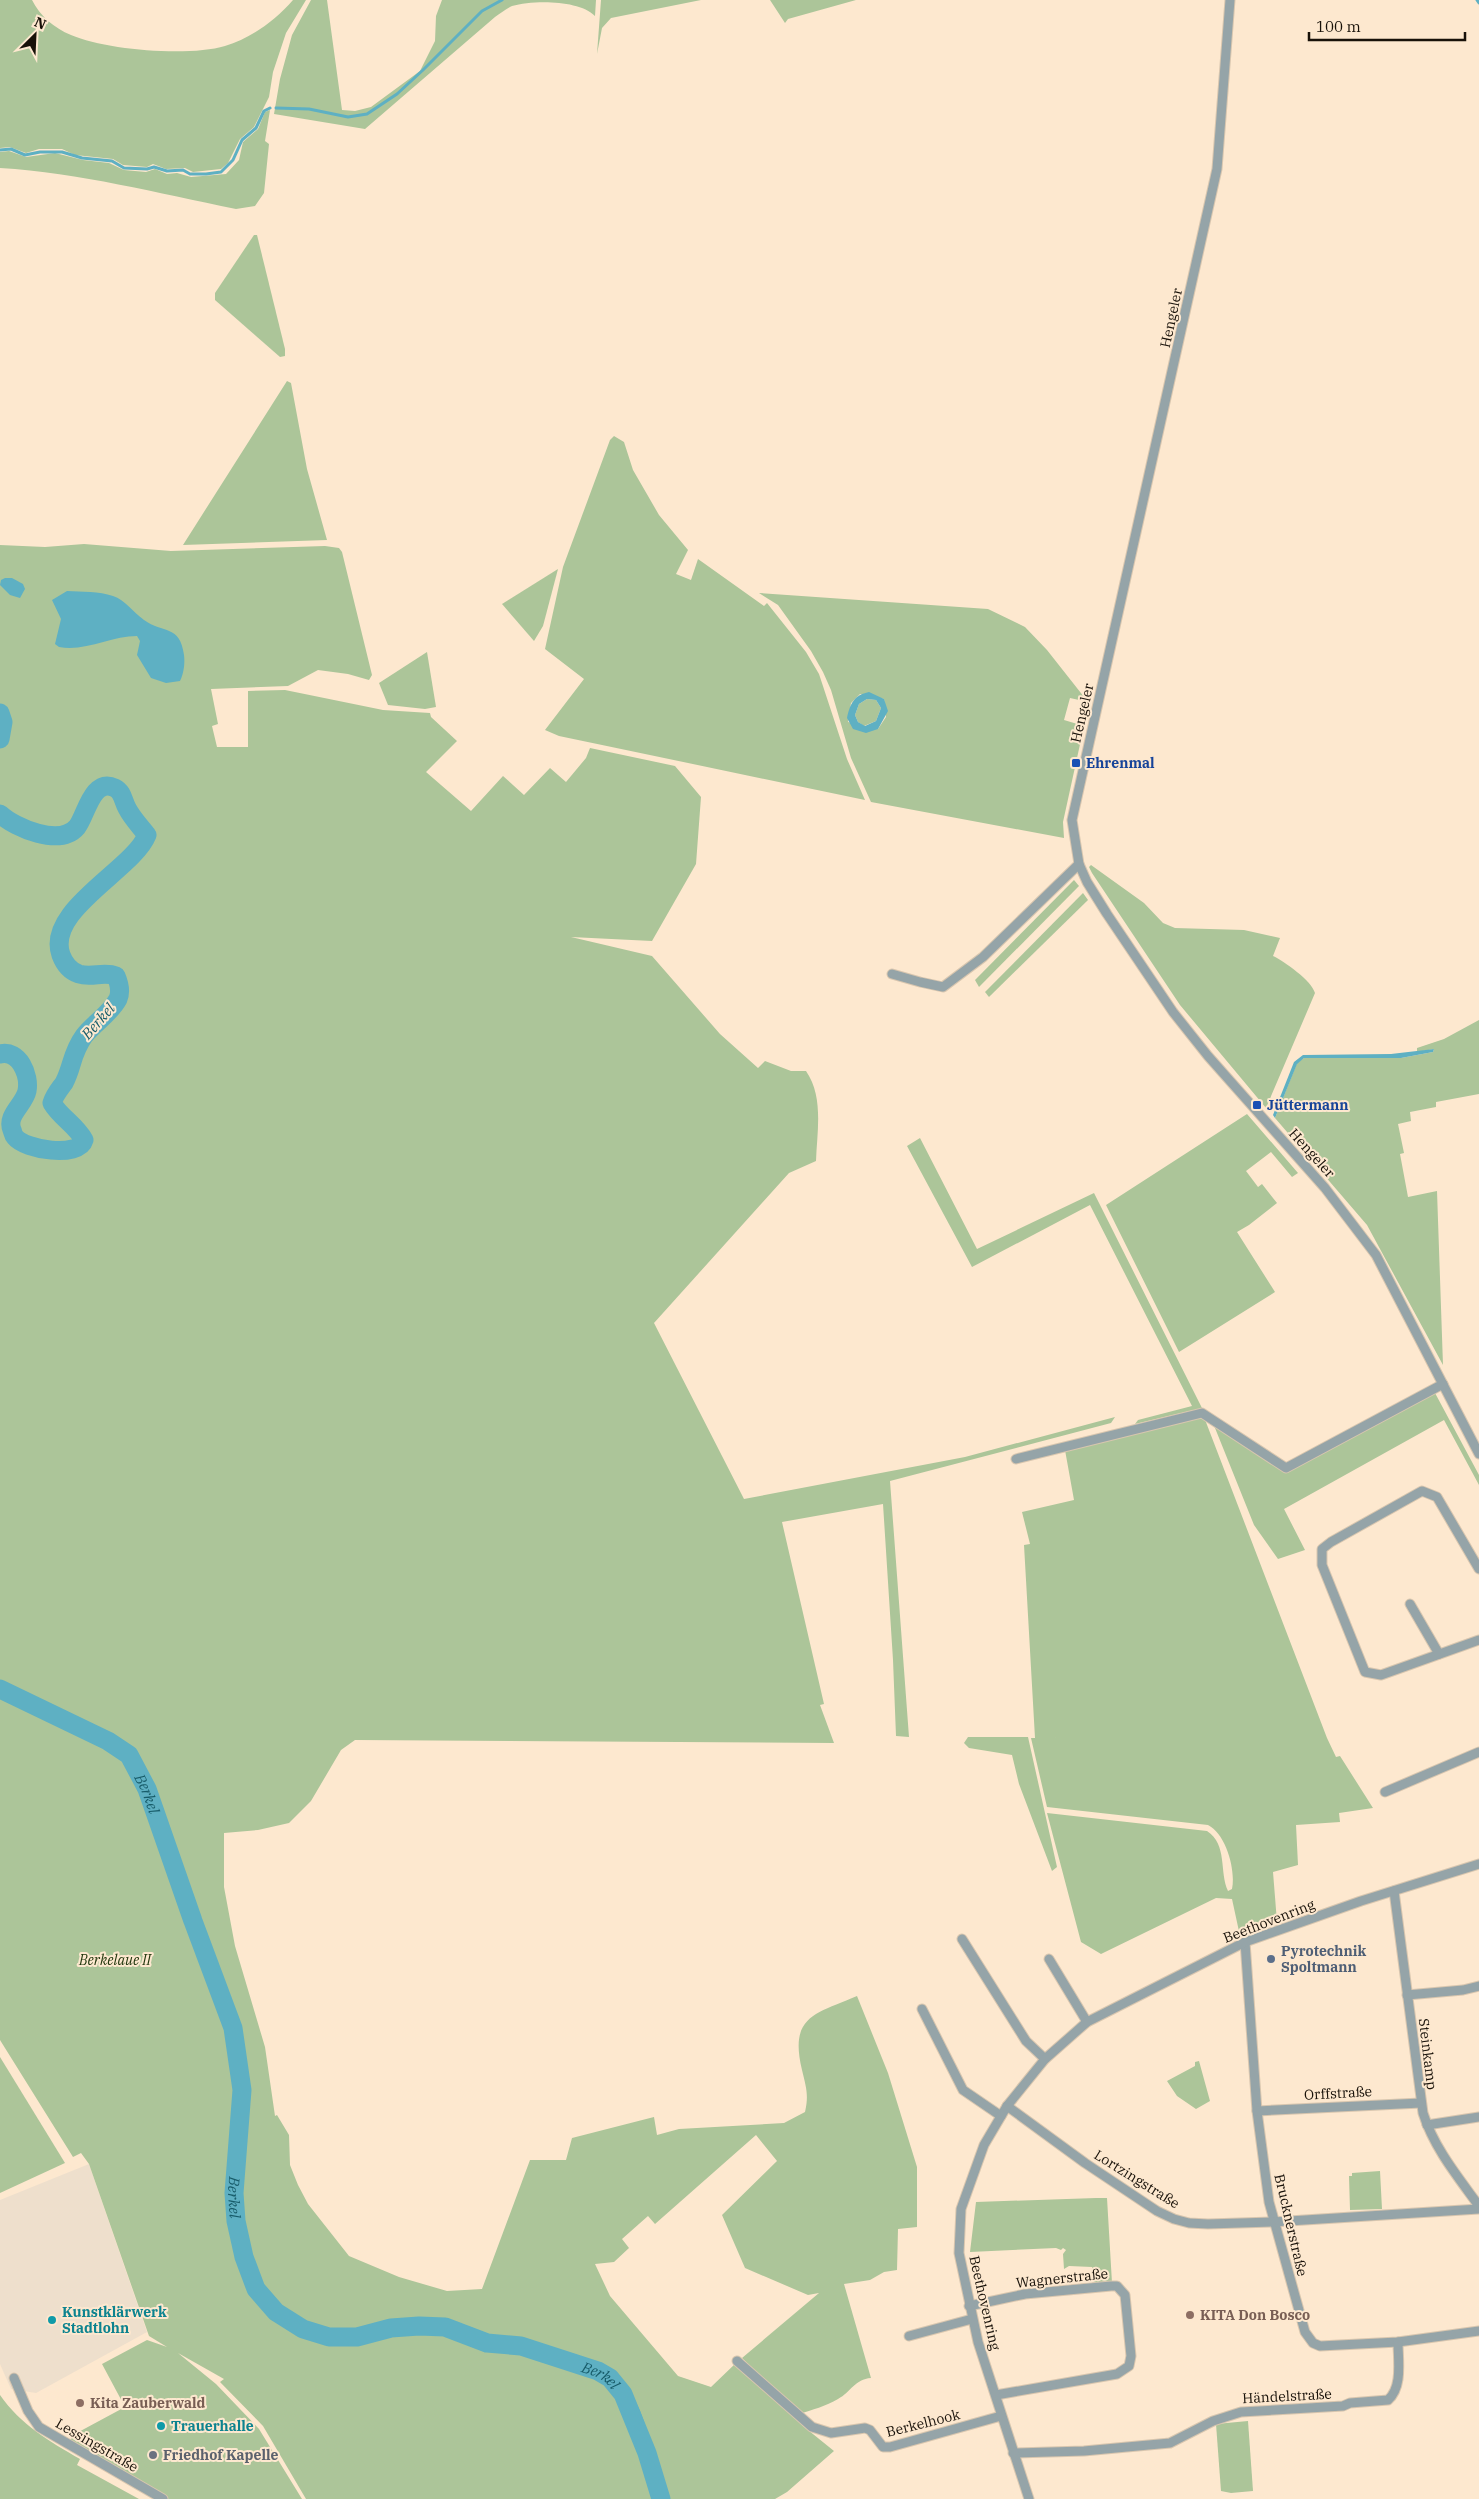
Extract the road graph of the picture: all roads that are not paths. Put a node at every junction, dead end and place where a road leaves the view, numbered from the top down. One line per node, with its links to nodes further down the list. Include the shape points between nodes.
1 (1230, 0): 2 (street, Hengeler, via 1217,170 1072,820)
2 (1079, 864): 3 (street, via 984,957 943,987); 4 (street, Hengeler, via 1107,914 1179,1020 1352,1221 1376,1255)
3 (892, 974)
4 (1443, 1384): 5 (street, Hengeler); 6 (street, via 1286,1468 1202,1413)
5 (1479, 1454)
6 (1016, 1459)
7 (1479, 1569): 10 (street, via 1437,1497 1422,1491 1322,1549 1322,1565 1365,1672 1381,1675)
8 (1410, 1604): 10 (street)
9 (1479, 1640): 10 (street)
10 (1439, 1654)
11 (1479, 1752): 12 (street)
12 (1386, 1792)
13 (1479, 1864): 14 (street, Beethovenring)
14 (1394, 1891): 16 (street, Beethovenring); 19 (street, Steinkamp)
15 (962, 1939): 22 (street, via 1026,2042)
16 (1245, 1942): 21 (street, Beethovenring); 25 (street, Brucknerstraße)
17 (1050, 1959): 21 (street)
18 (1479, 1986): 19 (street)
19 (1407, 1995): 23 (street, Steinkamp)
20 (922, 2009): 26 (street, via 963,2090)
21 (1087, 2022): 22 (street, Beethovenring)
22 (1045, 2060): 24 (street, Beethovenring)
23 (1420, 2103): 25 (street, Orffstraße); 28 (street, Steinkamp)
24 (1007, 2106): 26 (street, Beethovenring); 30 (street, Lortzingstraße, via 1114,2183 1174,2219 1208,2224)
25 (1257, 2111): 30 (street, Brucknerstraße)
26 (1001, 2116): 31 (street, Beethovenring, via 984,2145 960,2215 959,2253)
27 (1479, 2117): 28 (street)
28 (1426, 2125): 29 (street, Steinkamp)
29 (1479, 2207): 30 (street, Lortzingstraße)
30 (1274, 2222): 35 (street, Brucknerstraße, via 1301,2325 1312,2343 1320,2346)
31 (969, 2306): 32 (street, Beethovenring); 38 (street, Wagnerstraße, via 1025,2294 1112,2286 1117,2286 1124,2295 1131,2356 1128,2366 1117,2374)
32 (972, 2319): 34 (street); 38 (street, Beethovenring)
33 (1479, 2331): 35 (street, Brucknerstraße)
34 (909, 2336)
35 (1398, 2342): 40 (street, Händelstraße, via 1397,2383 1388,2400 1241,2412 1213,2421 1170,2443)
36 (737, 2361): 39 (street, Berkelhook, via 812,2427 831,2433 865,2428 883,2447)
37 (14, 2378): 41 (street, Lessingstraße, via 28,2412 39,2427)
38 (996, 2396): 39 (street, Beethovenring)
39 (1001, 2416): 40 (street, Beethovenring)
40 (1013, 2453): 42 (street, Beethovenring)
41 (162, 2499)
42 (1029, 2499)

